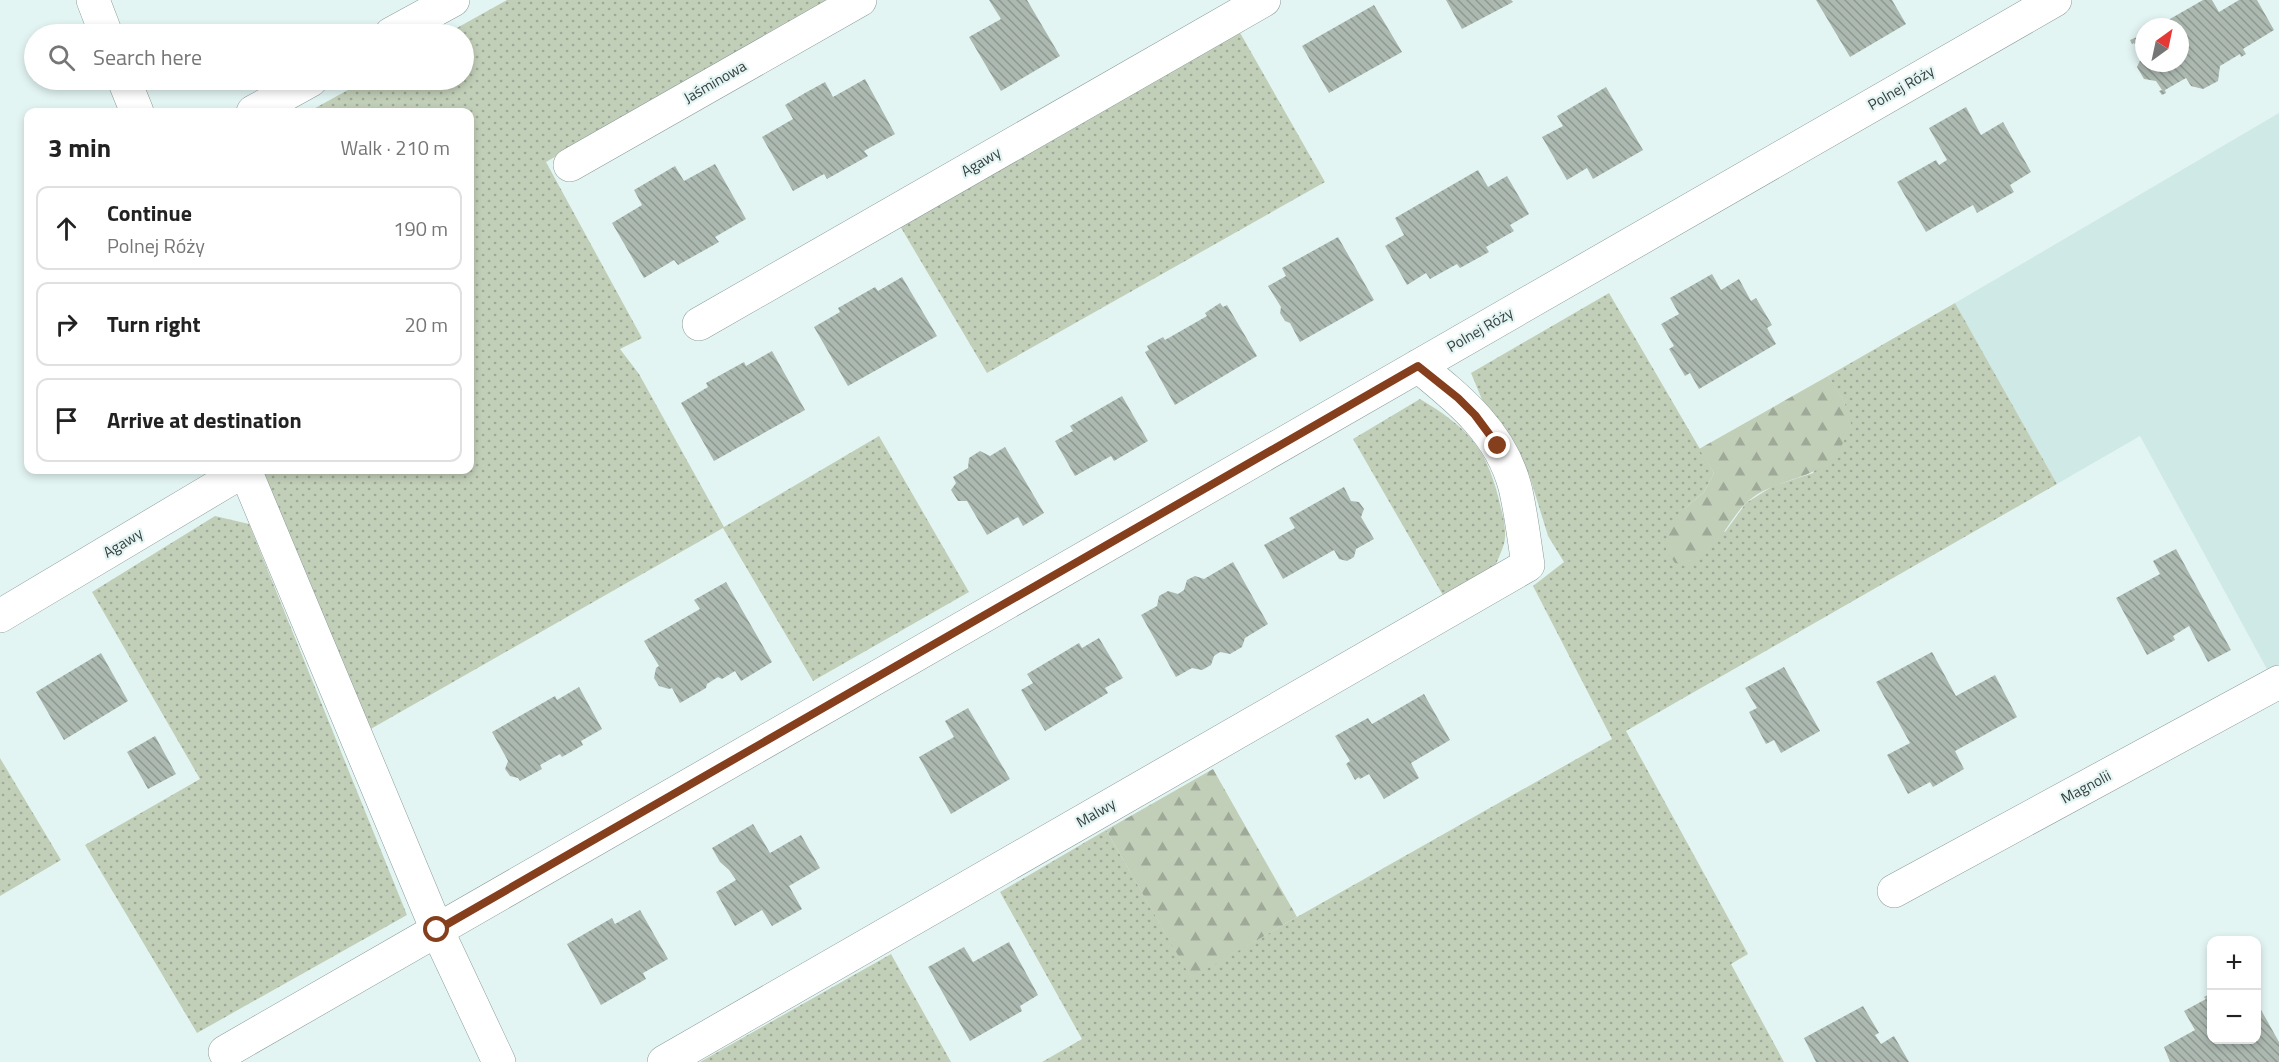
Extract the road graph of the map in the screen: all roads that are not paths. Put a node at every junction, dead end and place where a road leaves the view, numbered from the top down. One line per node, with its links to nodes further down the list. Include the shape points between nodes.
1 (93, 0): 6 (street)
2 (453, 0): 7 (street)
3 (860, 0): 12 (street, Jaśminowa)
4 (1264, 0): 13 (street, Agawy)
5 (2055, 0): 14 (street, Polnej Róży)
6 (102, 24)
7 (409, 24)
8 (128, 90): 10 (street)
9 (293, 90): 11 (street)
10 (135, 108)
11 (260, 108)
12 (570, 165)
13 (699, 324)
14 (1418, 366): 20 (street, Polnej Róży); 23 (street, Malwy, via 1470,409 1498,446 1515,485 1528,565)
15 (238, 474): 17 (street, Agawy)
16 (247, 474): 20 (street)
17 (0, 616)
18 (2279, 682): 19 (street, Magnolii)
19 (1894, 891)
20 (437, 930): 21 (street, Polnej Róży); 22 (street)
21 (225, 1053)
22 (499, 1062)
23 (664, 1062)

